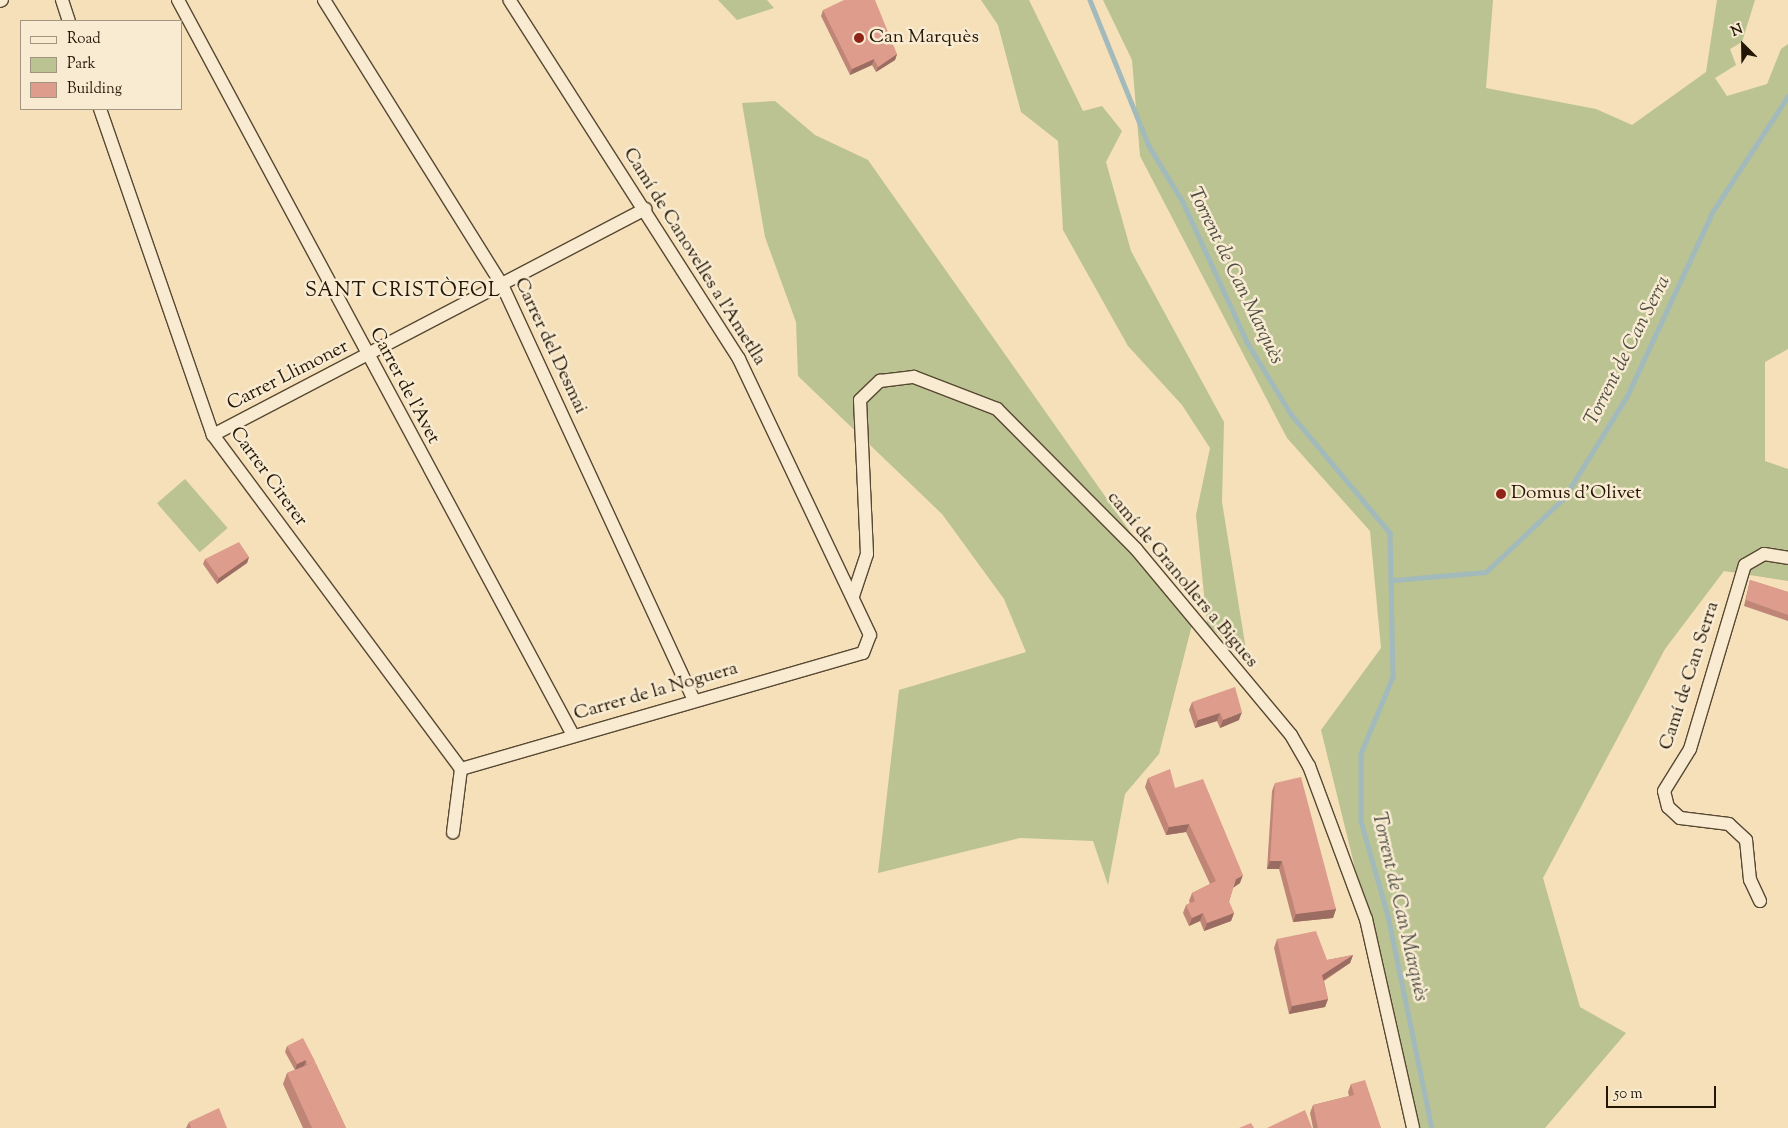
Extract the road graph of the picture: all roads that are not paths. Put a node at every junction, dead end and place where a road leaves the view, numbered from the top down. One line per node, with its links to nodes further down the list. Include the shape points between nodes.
1 (62, 0): 5 (street)
2 (178, 0): 9 (street, Carrer de l'Avet)
3 (324, 0): 8 (street, Carrer del Desmai)
4 (509, 0): 7 (street, Camí de Canovelles a l'Ametlla)
5 (69, 20)
6 (100, 110): 10 (street, Carrer Cirerer)
7 (645, 209): 8 (street, Carrer Llimoner); 12 (street, Camí de Canovelles a l'Ametlla, via 739,359)
8 (503, 287): 9 (street, Carrer Llimoner); 14 (street, Carrer del Desmai)
9 (367, 357): 10 (street, Carrer Llimoner); 15 (street, Carrer de l'Avet)
10 (213, 435): 16 (street, Carrer Cirerer)
11 (1788, 558): 18 (street, Camí de Can Serra, via 1764,554 1745,565 1690,749 1664,791 1668,807 1680,818 1729,824 1746,840 1750,880)
12 (853, 596): 13 (street, Camí de Canovelles a l'Ametlla, via 870,635); 19 (street, camí de Granollers a Bigues, via 867,554 860,400 880,381 914,377 997,409 1136,549 1291,735 1309,766 1366,919)
13 (862, 653): 14 (street, Carrer de la Noguera)
14 (694, 700): 15 (street, Carrer de la Noguera)
15 (573, 735): 16 (street, Carrer de la Noguera)
16 (461, 769): 17 (street)
17 (453, 832)
18 (1760, 901)
19 (1413, 1128)

